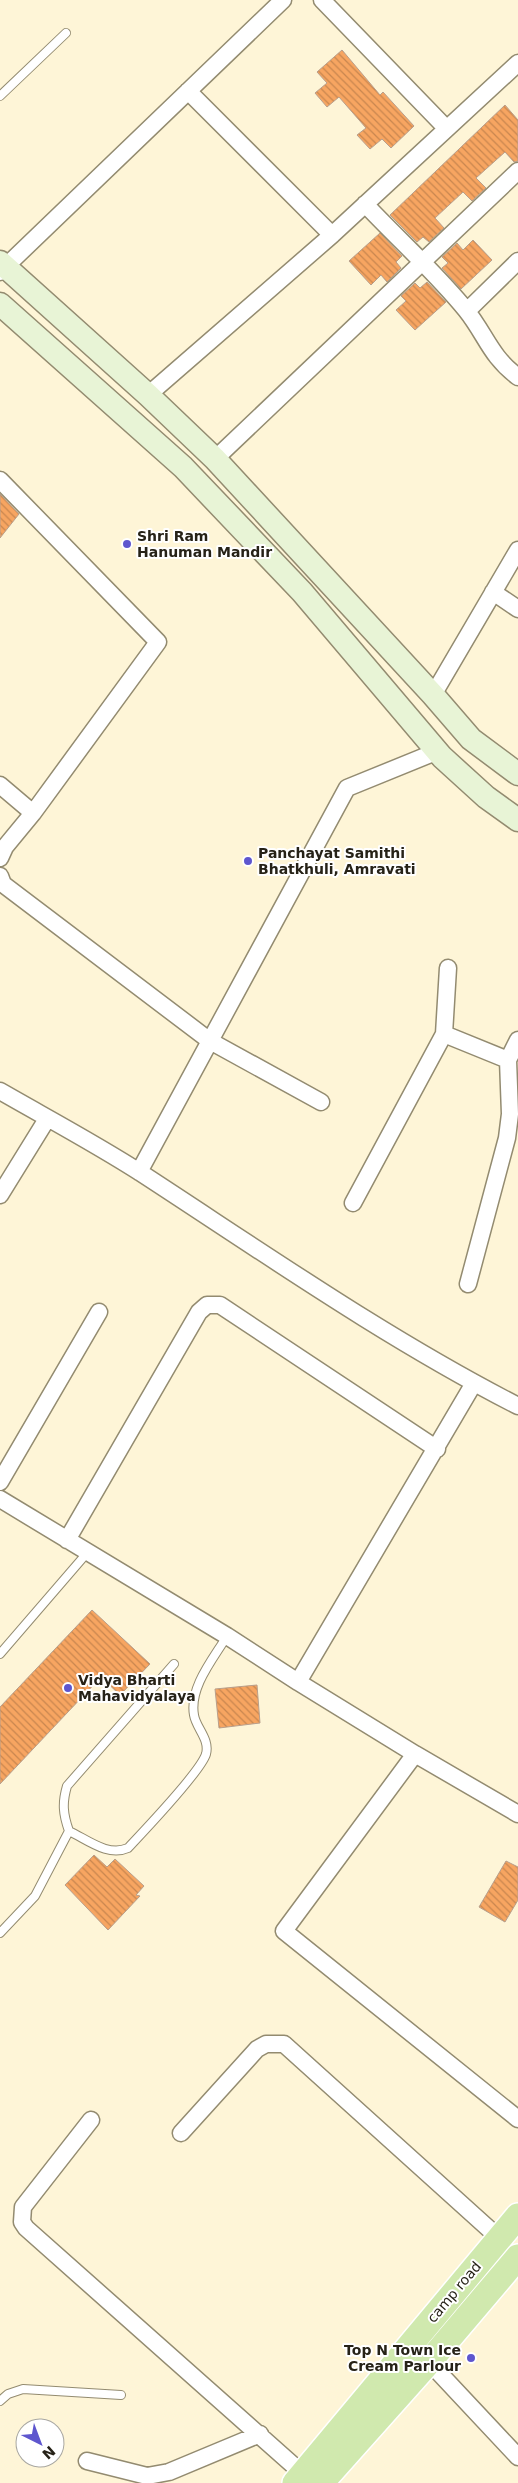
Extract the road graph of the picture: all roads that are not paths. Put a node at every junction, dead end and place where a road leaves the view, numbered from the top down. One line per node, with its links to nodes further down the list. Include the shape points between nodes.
1 (283, 0): 5 (street)
2 (322, 0): 7 (street)
3 (66, 33): 6 (lane)
4 (518, 63): 7 (street)
5 (188, 91): 10 (street); 13 (street)
6 (0, 96)
7 (446, 128): 9 (street)
8 (518, 171): 12 (street)
9 (365, 204): 10 (street); 12 (street)
10 (332, 235): 17 (street)
11 (518, 261): 15 (street)
12 (421, 263): 15 (street); 18 (street)
13 (2, 267): 17 (street)
14 (0, 304): 24 (street, via 183,467 302,592)
15 (467, 311): 16 (street, via 491,351)
16 (518, 377)
17 (148, 395): 18 (street)
18 (215, 460): 23 (street)
19 (0, 480): 27 (street, via 158,642)
20 (518, 550): 21 (street)
21 (492, 592): 22 (street); 23 (street)
22 (518, 609)
23 (433, 695): 25 (street, via 471,739)
24 (438, 751): 28 (street, via 486,797); 34 (street, via 347,788)
25 (518, 774)
26 (0, 785): 27 (street)
27 (33, 813): 29 (street)
28 (518, 820)
29 (0, 858)
30 (0, 876): 34 (street, via 3,884)
31 (448, 968): 32 (street)
32 (444, 1034): 35 (street); 41 (street)
33 (518, 1040): 35 (street)
34 (210, 1041): 37 (street); 39 (street)
35 (508, 1060): 42 (street, via 510,1114 507,1138)
36 (0, 1091): 38 (street)
37 (322, 1102)
38 (47, 1119): 39 (street); 40 (street)
39 (139, 1172): 44 (street, via 248,1245)
40 (0, 1195)
41 (353, 1203)
42 (468, 1284)
43 (99, 1312): 47 (street)
44 (474, 1383): 45 (street); 46 (street)
45 (518, 1406)
46 (437, 1449): 49 (street, via 220,1305 207,1305 199,1312); 54 (street)
47 (0, 1482)
48 (0, 1499): 49 (street)
49 (67, 1540): 50 (street)
50 (87, 1552): 51 (street); 52 (lane)
51 (227, 1636): 54 (street); 57 (lane, via 197,1687 194,1701 194,1716 207,1744 202,1763 128,1848 111,1852)
52 (0, 1654)
53 (174, 1664): 57 (lane, via 68,1786 63,1813)
54 (298, 1682): 55 (street)
55 (415, 1754): 56 (street); 59 (street, via 284,1931)
56 (518, 1814)
57 (69, 1831): 58 (lane, via 35,1896)
58 (0, 1934)
59 (518, 2119)
60 (91, 2120): 68 (street, via 23,2207 22,2222)
61 (181, 2133): 63 (street, via 257,2049 266,2044 284,2044)
62 (518, 2216): 63 (main road, camp road)
63 (499, 2238): 71 (main road, camp road)
64 (518, 2257): 65 (main road, camp road)
65 (429, 2362): 69 (street); 71 (main road, camp road)
66 (121, 2395): 67 (lane, via 23,2389 8,2394)
67 (0, 2401)
68 (260, 2434): 70 (street, via 169,2472 147,2476); 71 (street)
69 (518, 2457)
70 (87, 2462)
71 (306, 2480)

